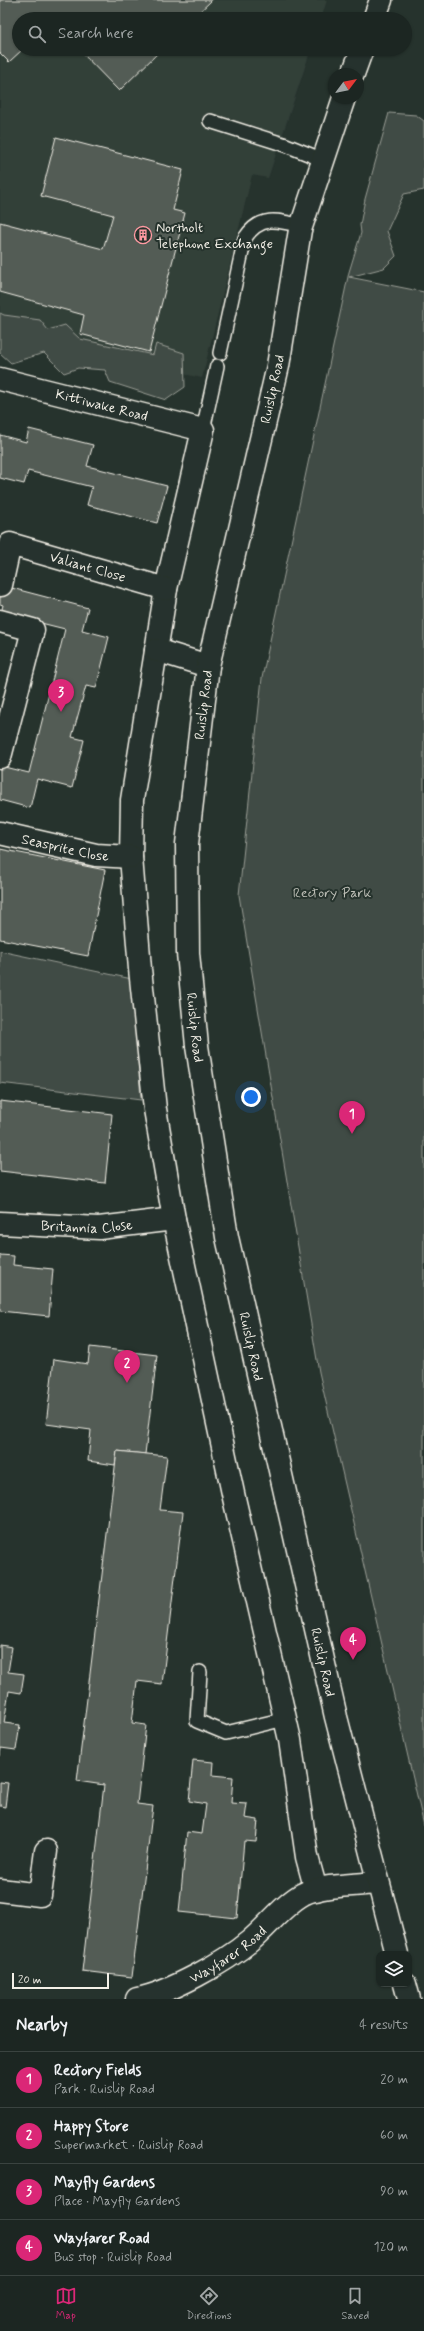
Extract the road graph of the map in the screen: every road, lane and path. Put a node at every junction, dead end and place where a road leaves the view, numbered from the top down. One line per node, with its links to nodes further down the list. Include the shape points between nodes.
1 (381, 0): 2 (street)
2 (377, 12)
3 (359, 56): 4 (street)
4 (354, 68)
5 (342, 104): 7 (street, Ruislip Road)
6 (210, 121): 7 (lane, via 286,145)
7 (323, 160): 8 (street, Ruislip Road)
8 (301, 226): 9 (lane, via 271,220 250,230 245,238); 17 (street, Ruislip Road, via 296,244 278,366)
9 (220, 353)
10 (216, 366): 12 (lane)
11 (0, 379): 12 (street, Kittiwake Road)
12 (204, 430): 14 (street)
13 (1, 585): 14 (street, Valiant Close, via 10,544)
14 (166, 589): 16 (street)
15 (0, 621): 18 (street, via 33,630)
16 (156, 650): 17 (street); 20 (street, via 132,800)
17 (208, 666): 26 (street, Ruislip Road, via 187,844 188,953 197,1046 227,1237 336,1717)
18 (0, 757)
19 (0, 833): 20 (street, Seasprite Close, via 96,855)
20 (131, 857): 21 (street, via 154,1102)
21 (174, 1218): 22 (street, Britannia Close, via 99,1228); 24 (street, via 232,1490)
22 (0, 1223)
23 (200, 1672): 24 (lane, via 197,1721 226,1733)
24 (285, 1719): 28 (street, via 307,1857)
25 (46, 1851): 27 (street, via 40,1895)
26 (378, 1883): 28 (street, Wayfarer Road); 29 (street, Ruislip Road)
27 (0, 1890)
28 (316, 1890): 31 (street, Wayfarer Road, via 303,1894 291,1902 250,1941 191,1979)
29 (396, 1951)
30 (406, 1987): 32 (street)
31 (137, 1999)
32 (409, 1999)

